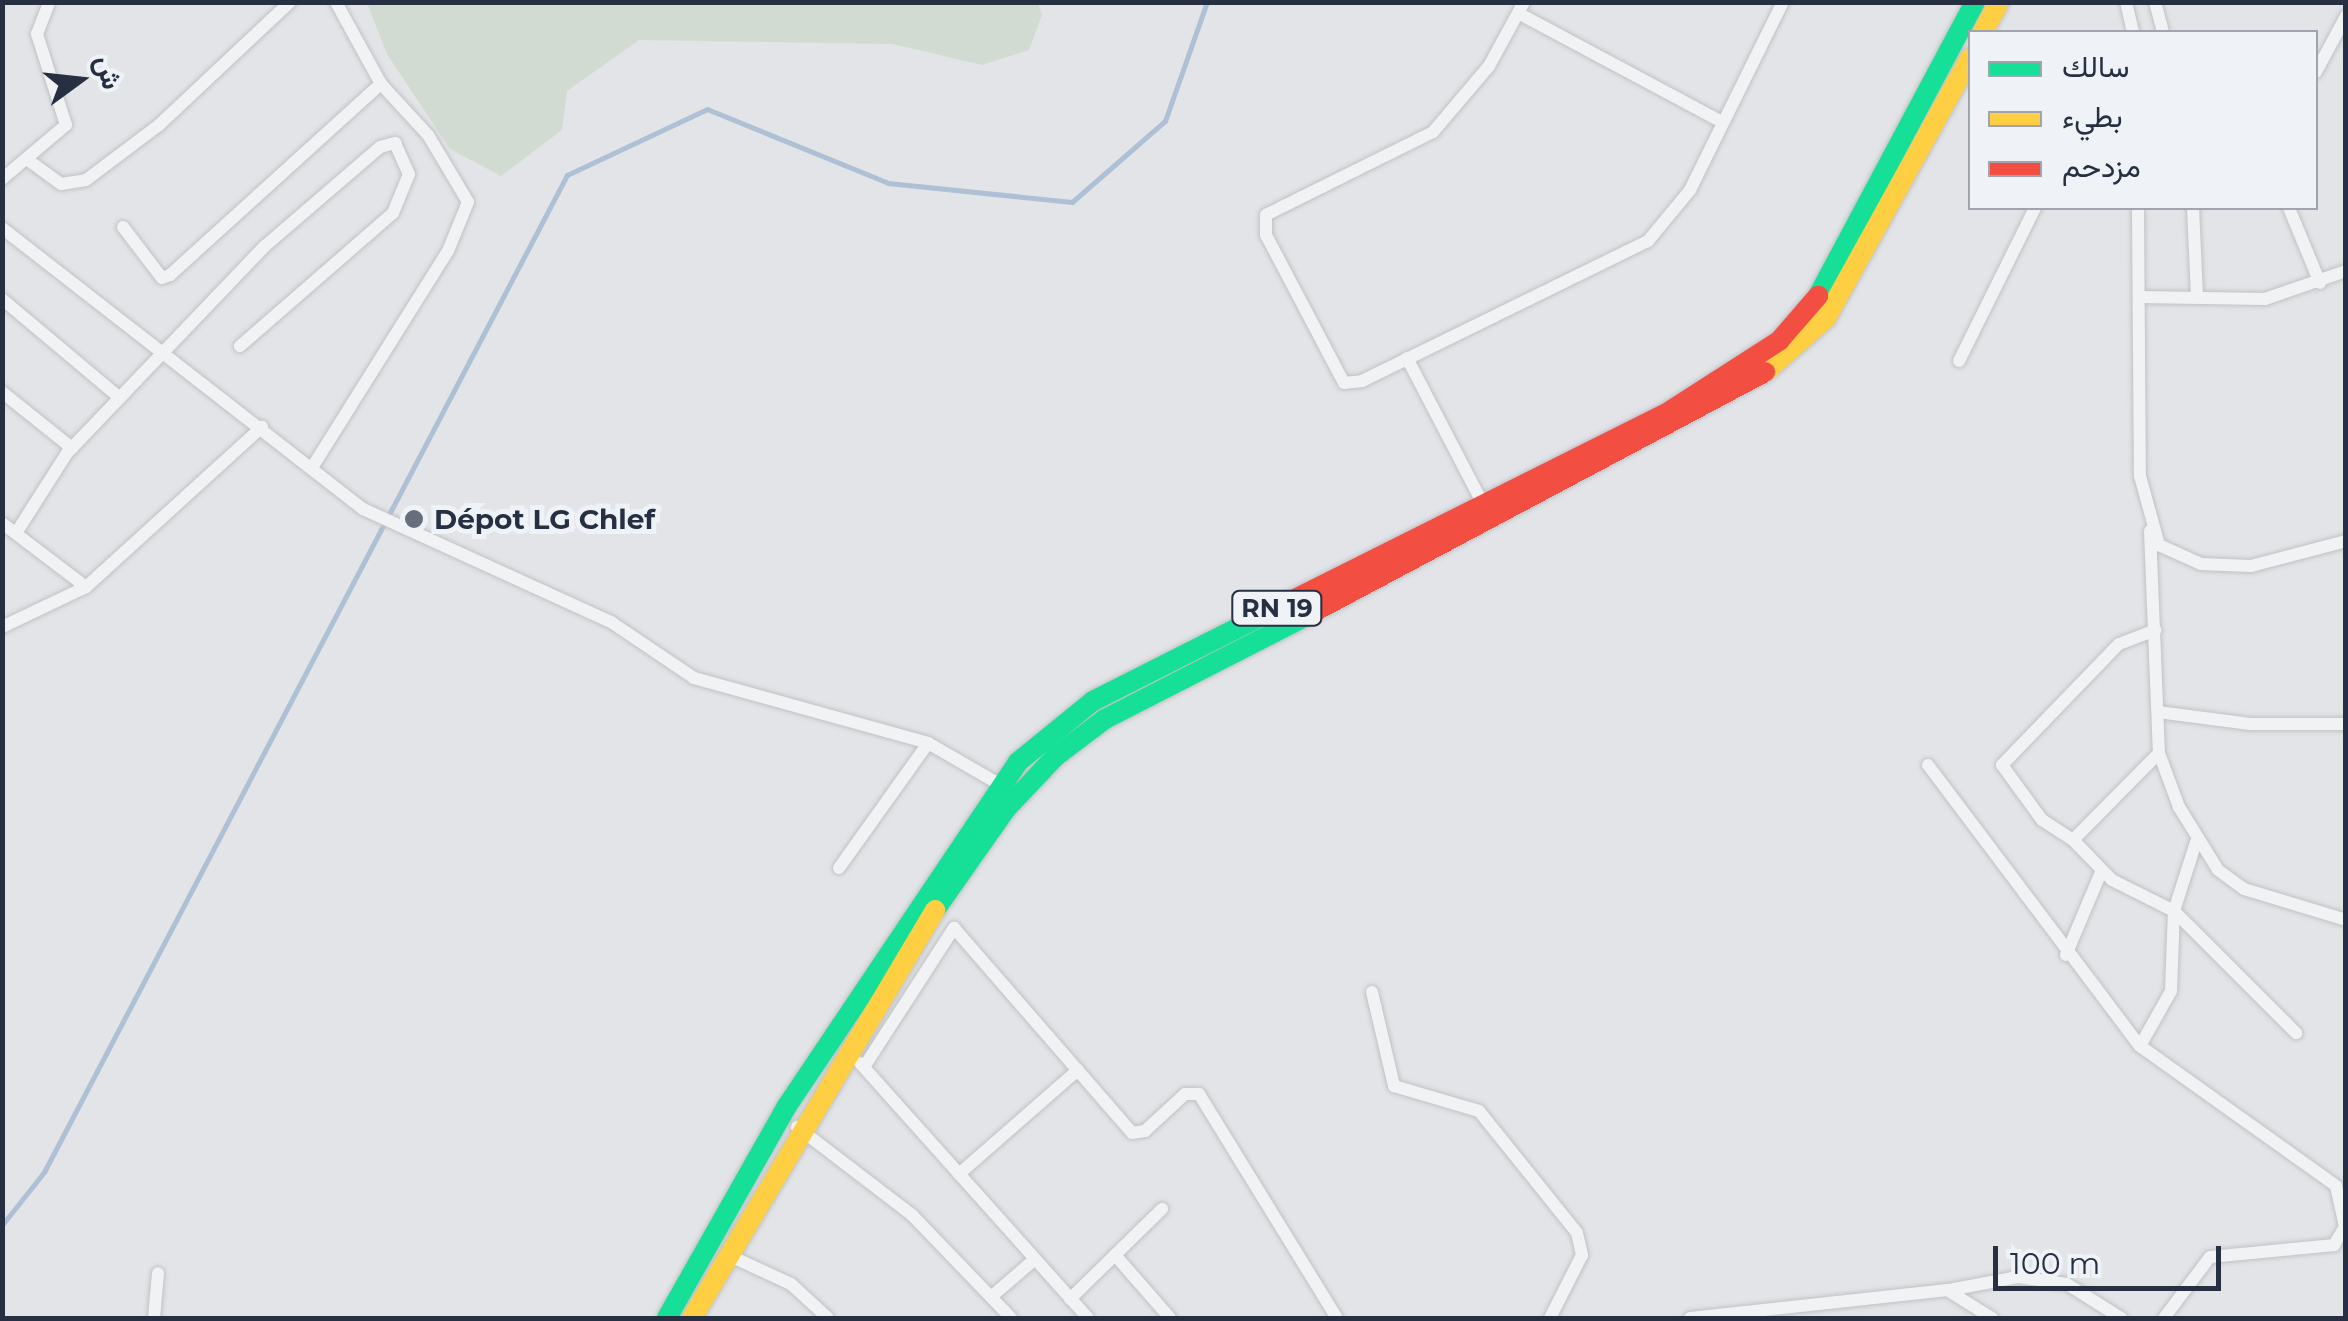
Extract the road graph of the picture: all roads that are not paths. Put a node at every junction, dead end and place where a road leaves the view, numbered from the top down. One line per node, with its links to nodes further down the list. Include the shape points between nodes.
1 (49, 2): 18 (street, via 37,34 66,125)
2 (290, 2): 18 (street, via 159,125 86,180 62,184)
3 (336, 2): 16 (street)
4 (1782, 2): 17 (street)
5 (1975, 2): 40 (main road, RN 19, via 1796,326 1716,384)
6 (1998, 2): 11 (main road)
7 (2126, 2): 12 (street)
8 (2155, 2): 13 (street)
9 (1521, 8): 17 (street); 33 (street, via 1489,66 1433,132 1266,215 1266,236 1344,383)
10 (2346, 16): 15 (street)
11 (1985, 30)
12 (2133, 30)
13 (2162, 30)
14 (1968, 62): 40 (main road, RN 19, via 1826,318 1799,349)
15 (2318, 68)
16 (381, 84): 24 (street, via 170,275 162,278); 39 (street, via 428,135 468,202 448,251)
17 (1718, 120): 33 (street, via 1690,190 1648,241)
18 (28, 160): 19 (street)
19 (2, 178)
20 (2033, 210): 34 (street)
21 (2138, 210): 29 (street)
22 (2193, 210): 28 (street)
23 (2290, 210): 27 (street)
24 (124, 227)
25 (2, 228): 32 (street)
26 (2346, 272): 27 (street)
27 (2320, 284): 28 (street, via 2265,300)
28 (2197, 296): 29 (street)
29 (2139, 297): 43 (street, via 2140,476)
30 (2, 300): 36 (street)
31 (240, 346): 32 (street, via 393,213 409,174 395,143 380,147 265,246)
32 (169, 354): 36 (street); 37 (street)
33 (1407, 358): 40 (street)
34 (1958, 360)
35 (2, 392): 38 (street)
36 (120, 398): 38 (street)
37 (262, 427): 39 (street); 45 (street)
38 (72, 448): 42 (street)
39 (314, 466): 51 (street, via 364,509 414,537 611,622 694,678)
40 (1486, 513): 48 (main road, RN 19)
41 (2, 523): 42 (street)
42 (18, 530): 45 (street)
43 (2150, 530): 44 (street, via 2159,545 2201,564 2252,566); 47 (street)
44 (2346, 541)
45 (86, 588): 46 (street)
46 (2, 628)
47 (2156, 630): 49 (street); 57 (street, via 2119,644 2002,765 2042,820)
48 (1099, 710): 53 (main road, RN 19); 55 (main road, RN 19)
49 (2158, 712): 50 (street, via 2250,724); 52 (street)
50 (2346, 724)
51 (928, 743): 56 (street); 59 (street)
52 (2159, 753): 57 (street); 58 (street)
53 (1018, 762): 55 (main road); 56 (main road, RN 19)
54 (1928, 764): 65 (street)
55 (1034, 779): 56 (main road, RN 19)
56 (999, 795): 69 (main road, RN 19); 72 (main road, RN 19)
57 (2073, 840): 60 (street)
58 (2196, 842): 62 (street); 63 (street, via 2244,889)
59 (839, 868)
60 (2101, 872): 62 (street); 65 (street)
61 (2346, 910): 63 (street)
62 (2174, 911): 67 (street); 68 (street, via 2171,991)
63 (2323, 913): 64 (street)
64 (2346, 920)
65 (2066, 954): 68 (street)
66 (1372, 992): 91 (street, via 1394,1086 1479,1110 1577,1233 1582,1255)
67 (2296, 1033)
68 (2140, 1046): 75 (street, via 2336,1186)
69 (846, 1048): 70 (street); 72 (main road, RN 19)
70 (864, 1068): 71 (street, via 954,928); 73 (street)
71 (1078, 1070): 73 (street); 90 (street, via 1132,1133 1145,1131 1184,1094 1199,1094)
72 (790, 1125): 76 (main road, RN 19); 81 (street, via 912,1215); 84 (main road, RN 19)
73 (959, 1174): 78 (street)
74 (1162, 1209): 77 (street)
75 (2344, 1231): 95 (street, via 2334,1245 2210,1257)
76 (726, 1254): 85 (main road, RN 19); 86 (street, via 791,1284)
77 (1115, 1255): 82 (street); 89 (street)
78 (1034, 1259): 81 (street); 82 (street)
79 (158, 1273): 83 (street)
80 (1947, 1290): 92 (street); 93 (street); 94 (street, via 2018,1277 2067,1284)
81 (991, 1297): 87 (street)
82 (1070, 1299): 88 (street)
83 (154, 1318)
84 (667, 1318)
85 (692, 1318)
86 (828, 1318)
87 (1010, 1318)
88 (1088, 1318)
89 (1170, 1318)
90 (1336, 1318)
91 (1550, 1318)
92 (1690, 1318)
93 (1992, 1318)
94 (2121, 1318)
95 (2164, 1318)

